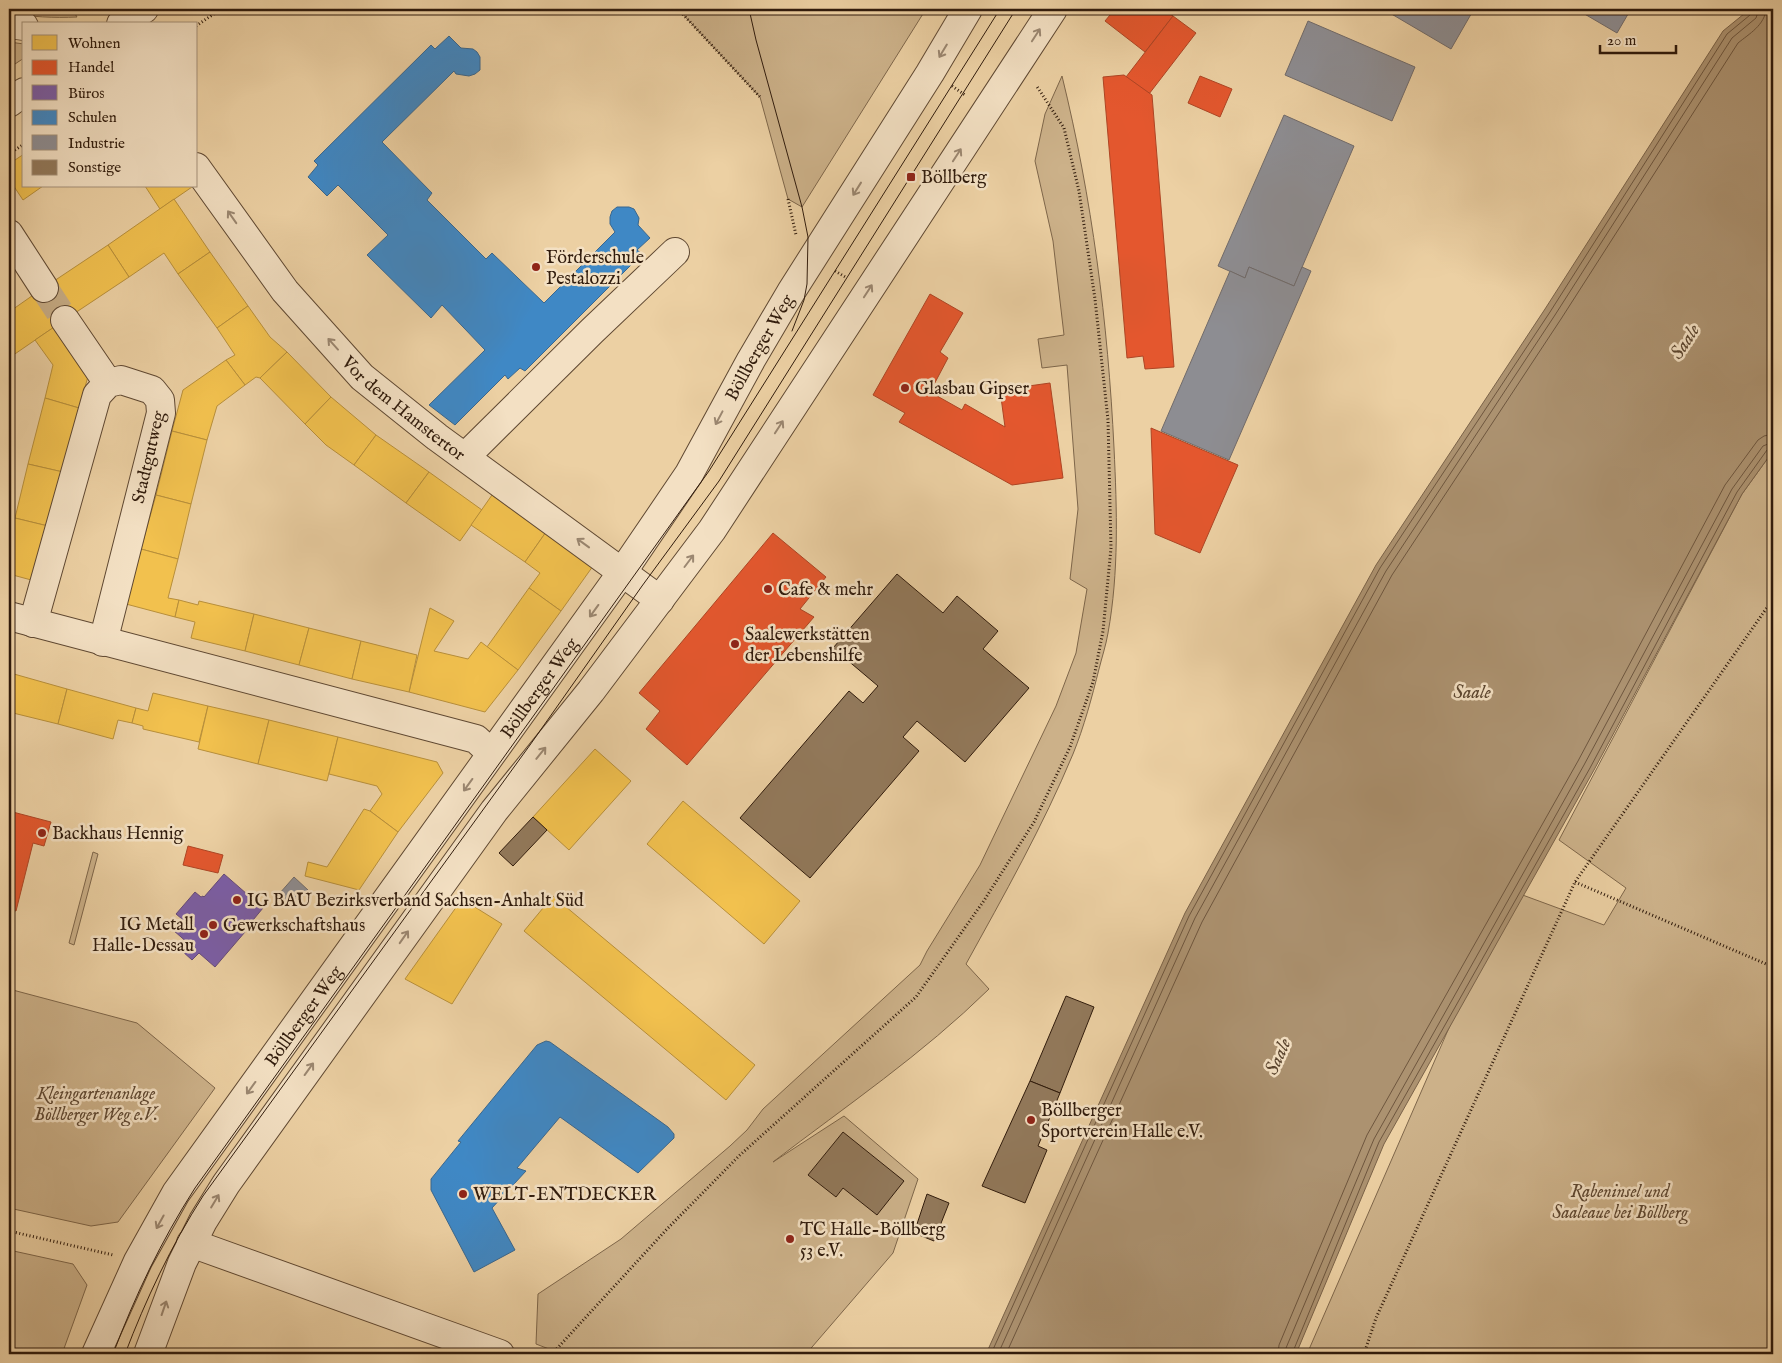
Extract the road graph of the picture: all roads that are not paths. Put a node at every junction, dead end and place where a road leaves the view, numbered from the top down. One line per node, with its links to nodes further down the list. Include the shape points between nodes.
1 (144, 9): 4 (street)
2 (968, 9): 16 (street, Böllberger Weg, one-way to 16, via 791,292 689,474)
3 (1053, 9): 17 (street, Böllberger Weg, one-way to 3, via 712,530)
4 (124, 22)
5 (9, 24): 6 (street)
6 (22, 26)
7 (22, 93): 8 (street)
8 (9, 103)
9 (198, 170): 15 (street, Vor dem Hamstertor, one-way to 9, via 362,377 285,291)
10 (9, 234): 12 (street)
11 (676, 252): 15 (street)
12 (44, 288)
13 (65, 320): 14 (street)
14 (108, 383): 18 (street, via 98,395); 19 (street, Stadtgutweg, via 121,380 152,390 160,400 161,413)
15 (465, 457): 16 (street, Vor dem Hamstertor, one-way to 15)
16 (622, 572): 17 (street, Vor dem Hamstertor); 20 (street, Böllberger Weg, one-way to 20)
17 (660, 600): 21 (street, Böllberger Weg, one-way to 17, via 226,1184 494,811)
18 (21, 620): 19 (street)
19 (103, 642): 20 (street, via 476,739)
20 (491, 753): 22 (street, Böllberger Weg, one-way to 22, via 176,1193 138,1261)
21 (191, 1244): 23 (street, Böllberger Weg, one-way to 21); 24 (street)
22 (96, 1354)
23 (148, 1354)
24 (500, 1354)

